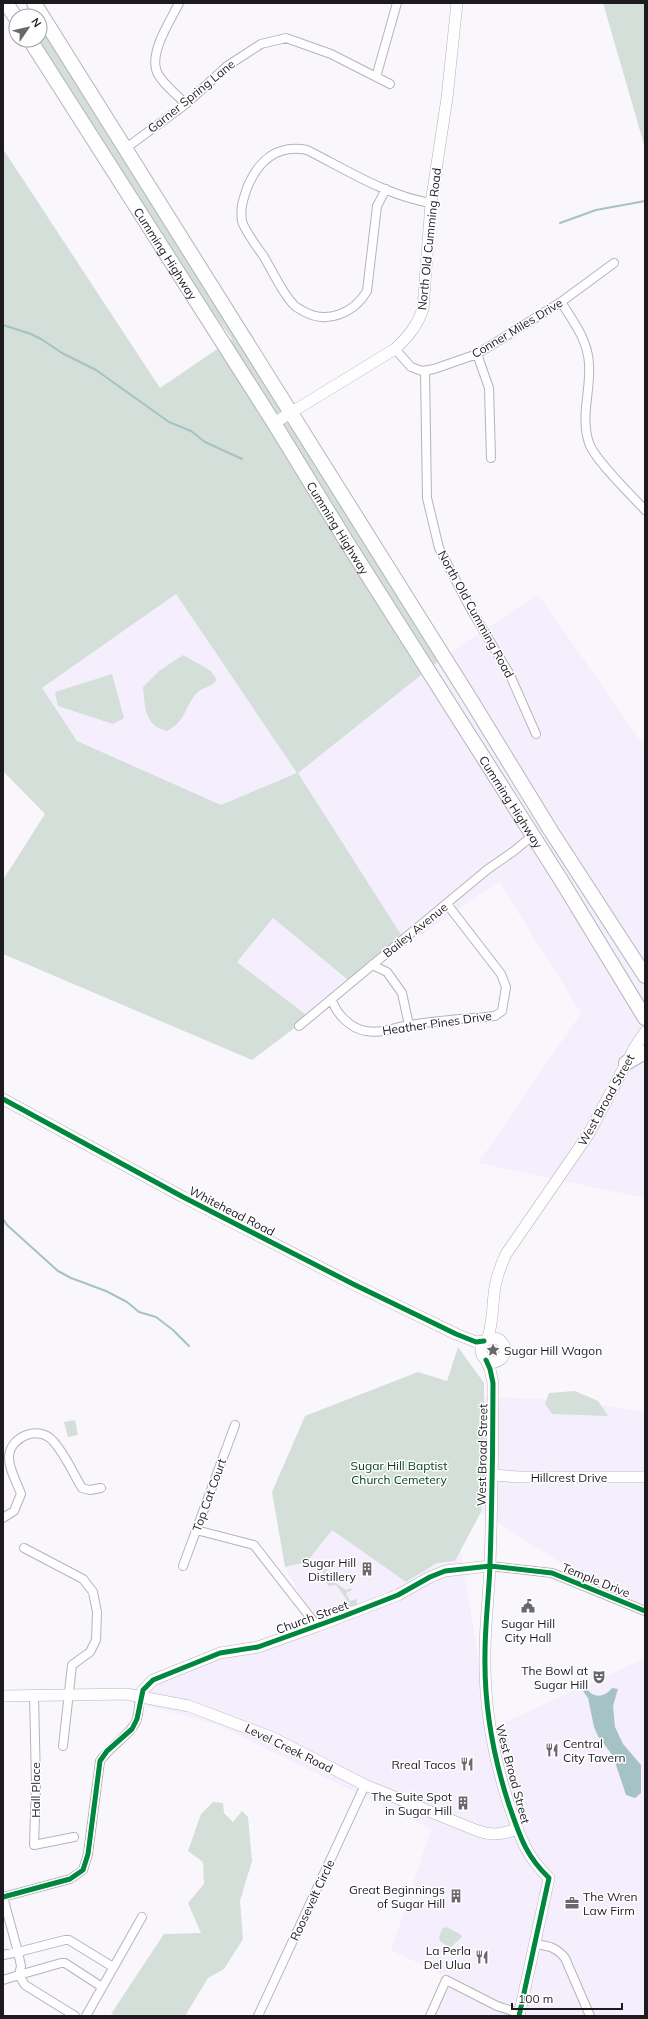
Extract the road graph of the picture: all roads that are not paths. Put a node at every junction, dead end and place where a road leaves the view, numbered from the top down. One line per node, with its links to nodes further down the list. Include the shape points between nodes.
1 (34, 3): 9 (highway, Cumming Highway)
2 (179, 3): 8 (street, via 157,48 156,70)
3 (397, 3): 6 (street)
4 (457, 3): 11 (street, North Old Cumming Road, via 447,98)
5 (35, 48): 18 (highway, Cumming Highway)
6 (376, 77): 7 (street, Garner Spring Lane); 8 (street, Garner Spring Lane, via 331,54 286,38 262,44 227,66)
7 (390, 84)
8 (186, 104): 9 (street, Garner Spring Lane)
9 (126, 148): 17 (highway, Cumming Highway)
10 (386, 189): 10 (street, via 307,150 295,148 276,153 262,161 251,178 241,205 242,222 293,304 310,315 338,316 362,299 367,290 377,206); 11 (street, via 410,199)
11 (431, 203): 14 (street, North Old Cumming Road, via 423,308 414,329)
12 (614, 264): 13 (street, Conner Miles Drive)
13 (561, 302): 15 (street, Conner Miles Drive); 20 (street, via 584,338 589,364 584,413 590,444 608,469)
14 (395, 349): 16 (street, via 412,366); 17 (street, North Old Cumming Road)
15 (477, 354): 16 (street, Conner Miles Drive); 19 (street, via 488,388)
16 (425, 371): 21 (street, North Old Cumming Road, via 427,498 438,548 510,675)
17 (291, 412): 18 (street, North Old Cumming Road); 25 (highway, Cumming Highway, via 552,831)
18 (274, 423): 22 (highway, Cumming Highway)
19 (491, 458)
20 (645, 510)
21 (536, 734)
22 (532, 836): 23 (street, Bailey Avenue); 27 (highway, Cumming Highway)
23 (447, 904): 24 (street, Bailey Avenue); 28 (street, Heather Pines Drive, via 501,974 506,987 502,1011 495,1016)
24 (372, 965): 26 (street, Bailey Avenue); 28 (street, via 387,972 402,993)
25 (645, 975)
26 (332, 999): 28 (street, Heather Pines Drive, via 334,1007 357,1029 388,1031); 29 (street, Bailey Avenue)
27 (645, 1018)
28 (409, 1025)
29 (299, 1026)
30 (645, 1032): 32 (street, West Broad Street)
31 (645, 1052): 32 (highway)
32 (626, 1063): 34 (street, West Broad Street, via 588,1135 506,1254 496,1281)
33 (3, 1099): 35 (street, Whitehead Road, via 189,1201)
34 (493, 1314): 36 (street, West Broad Street); 37 (street, West Broad Street)
35 (456, 1334): 36 (street, Whitehead Road, via 476,1342); 38 (street, Whitehead Road)
36 (486, 1340): 37 (street, via 495,1337); 38 (street, via 481,1348)
37 (502, 1340): 39 (street, via 506,1352)
38 (484, 1356): 39 (street, via 494,1362); 40 (street, West Broad Street)
39 (502, 1359): 40 (street, West Broad Street)
40 (493, 1383): 42 (street, West Broad Street)
41 (235, 1424): 46 (street, Top Cat Court)
42 (493, 1475): 43 (street, Hillcrest Drive); 49 (street, West Broad Street)
43 (645, 1477)
44 (101, 1488): 45 (street, via 82,1488 53,1440 44,1433 30,1433 11,1446 9,1458 21,1494 14,1511)
45 (3, 1518)
46 (196, 1530): 48 (street, Top Cat Court); 51 (street, via 254,1545)
47 (24, 1548): 53 (street, via 83,1579 96,1601 96,1640 90,1652 72,1665)
48 (183, 1566)
49 (490, 1566): 50 (street, Temple Drive, via 552,1573); 51 (street, Church Street, via 445,1571 398,1595); 58 (street, West Broad Street, via 485,1654 488,1725)
50 (645, 1611)
51 (317, 1626): 52 (street, Church Street, via 258,1647 220,1653 153,1680)
52 (141, 1693): 53 (street, Level Creek Road); 57 (street, Level Creek Road, via 189,1706 271,1736); 60 (street, via 137,1720 100,1761 88,1854 83,1870 70,1879)
53 (68, 1694): 54 (street, Level Creek Road); 56 (street)
54 (34, 1695): 55 (street, Level Creek Road); 59 (street, Hall Place, via 34,1845)
55 (3, 1696)
56 (63, 1746)
57 (365, 1785): 58 (street, Level Creek Road, via 488,1835 498,1835); 72 (street, Roosevelt Circle)
58 (517, 1829): 62 (street, West Broad Street, via 528,1856 549,1878)
59 (74, 1837)
60 (3, 1897): 63 (street)
61 (142, 1917): 65 (street)
62 (535, 1944): 69 (street); 74 (street, via 553,1946 563,1955)
63 (18, 1952): 64 (street); 65 (street, via 70,1940); 66 (street, via 22,1966)
64 (3, 1955)
65 (113, 1967): 68 (street)
66 (19, 1975): 67 (street); 68 (street, via 65,1963); 70 (street, via 25,1985)
67 (3, 1980)
68 (102, 1987): 71 (street)
69 (519, 2015): 73 (street, via 446,1980)
70 (74, 2016)
71 (86, 2016)
72 (258, 2016)
73 (430, 2016)
74 (590, 2016)

